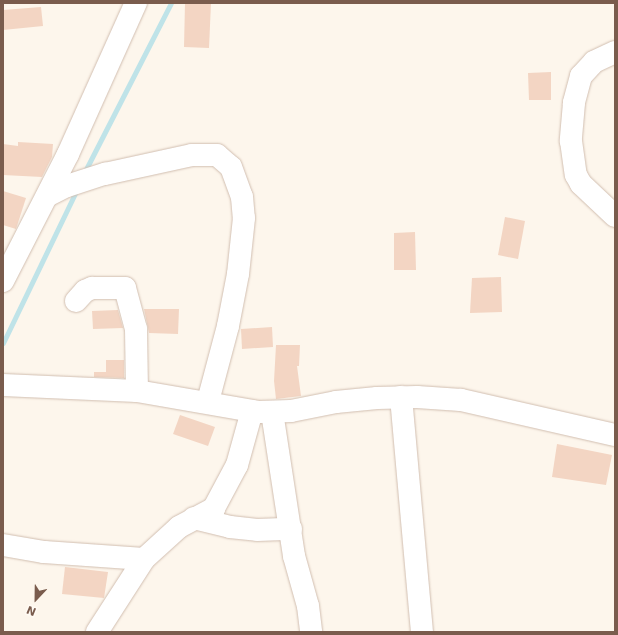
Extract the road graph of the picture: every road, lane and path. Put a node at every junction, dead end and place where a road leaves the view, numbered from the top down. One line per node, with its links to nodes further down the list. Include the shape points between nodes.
1 (136, 3): 3 (street)
2 (615, 52): 4 (street, via 594,62 581,76 574,103 571,141 576,175 581,184)
3 (47, 196): 5 (street); 10 (street, via 67,186 105,174 192,155 217,155 231,166 242,197 244,218 229,319)
4 (615, 216)
5 (3, 280)
6 (76, 301): 8 (street, via 85,291 92,288 125,288 136,329)
7 (4, 386): 8 (street)
8 (137, 391): 10 (street)
9 (401, 397): 11 (street, via 336,402 291,411); 12 (street, via 461,400); 19 (street)
10 (208, 401): 11 (street)
11 (262, 411): 13 (street, via 221,497 214,508); 14 (street)
12 (615, 435)
13 (194, 518): 14 (street, via 230,527 257,530); 16 (street, via 179,527)
14 (291, 529): 18 (street, via 294,556 308,606)
15 (3, 545): 16 (street, via 44,552)
16 (144, 559): 17 (street)
17 (97, 632)
18 (311, 632)
19 (422, 632)

